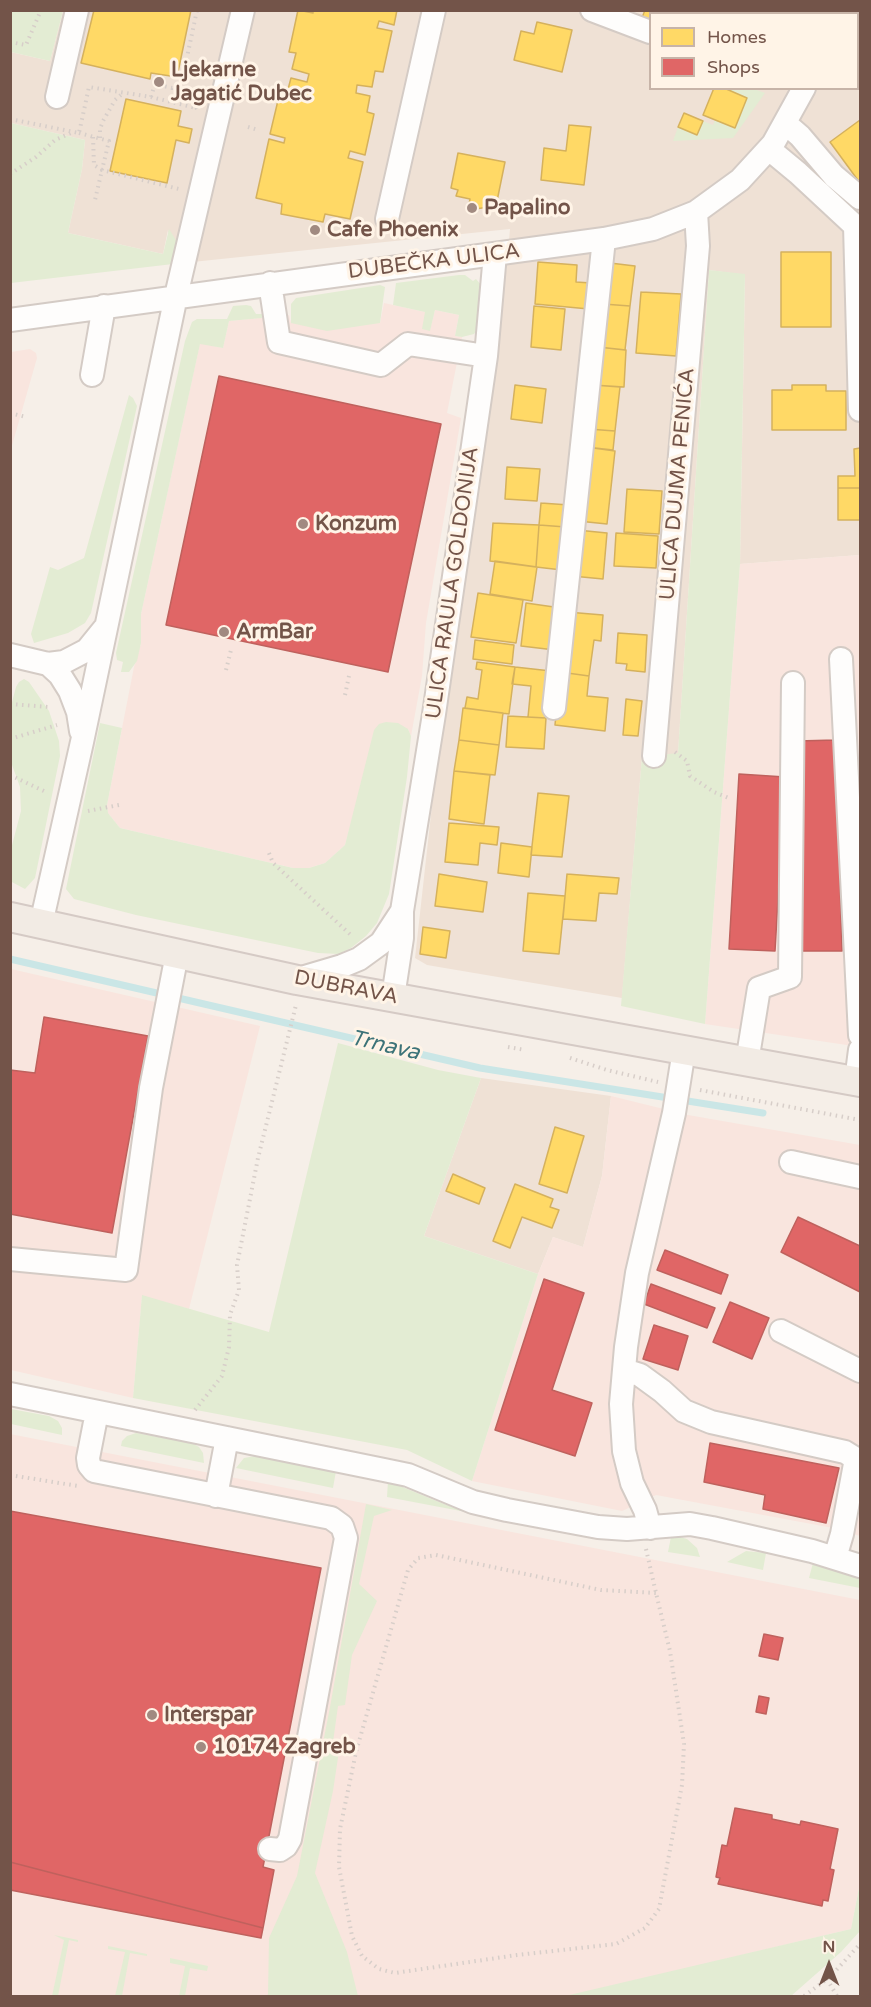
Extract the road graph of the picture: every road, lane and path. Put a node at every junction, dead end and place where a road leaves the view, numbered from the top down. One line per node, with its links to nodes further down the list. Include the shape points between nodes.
1 (41, 10): 8 (path, via 26,45)
2 (77, 10): 13 (street)
3 (197, 10): 9 (path)
4 (243, 10): 23 (street)
5 (434, 10): 27 (street)
6 (592, 10): 7 (street)
7 (649, 31)
8 (10, 42)
9 (182, 81): 14 (path, via 172,88 155,84); 14 (path, via 196,108)
10 (89, 87): 12 (path)
11 (796, 91): 15 (street, DUBEČKA ULICA)
12 (123, 93): 14 (path); 19 (path, via 106,116)
13 (57, 97)
14 (151, 97)
15 (785, 123): 20 (street, DUBEČKA ULICA); 24 (street, via 834,176)
16 (248, 127): 17 (path)
17 (258, 130)
18 (93, 137): 19 (path); 21 (path, via 94,165); 22 (path, via 76,133 55,140)
19 (100, 138): 21 (path, via 109,141)
20 (769, 149): 26 (street, DUBEČKA ULICA, via 740,180); 38 (street, via 855,226)
21 (102, 170): 23 (path); 25 (path)
22 (10, 174)
23 (201, 194): 33 (street)
24 (861, 198)
25 (95, 200)
26 (696, 212): 30 (street, DUBEČKA ULICA, via 653,229); 56 (street, ULICA DUJMA PENIĆA, via 698,246)
27 (387, 219)
28 (350, 232): 29 (path)
29 (348, 239)
30 (604, 239): 31 (street, DUBEČKA ULICA); 52 (street)
31 (495, 254): 32 (street, DUBEČKA ULICA); 36 (street, ULICA RAULA GOLDONIJA)
32 (270, 283): 33 (street, DUBEČKA ULICA); 36 (street, via 279,342 381,365 408,344)
33 (176, 296): 34 (street, DUBEČKA ULICA); 41 (street)
34 (104, 306): 35 (street, DUBEČKA ULICA); 37 (street)
35 (10, 320)
36 (486, 356): 63 (street, ULICA RAULA GOLDONIJA)
37 (92, 375)
38 (861, 410)
39 (10, 413): 40 (path)
40 (26, 417)
41 (107, 625): 45 (street, via 87,650 64,662); 55 (street)
42 (231, 650): 46 (path)
43 (10, 655): 45 (street)
44 (842, 659): 70 (street)
45 (48, 664): 55 (street, via 70,691)
46 (226, 670)
47 (349, 676): 49 (path)
48 (793, 683): 73 (street, via 790,977 759,988)
49 (345, 695)
50 (10, 704): 51 (path)
51 (49, 707)
52 (554, 708)
53 (57, 724): 54 (path)
54 (10, 739)
55 (82, 742): 65 (street)
56 (655, 749): 59 (path, via 678,753 687,761 690,776)
57 (10, 775): 58 (path)
58 (55, 796)
59 (731, 799)
60 (119, 805): 61 (path)
61 (77, 814)
62 (269, 853): 66 (path, via 273,863)
63 (402, 910): 68 (street, ULICA RAULA GOLDONIJA, via 381,943); 69 (street, ULICA RAULA GOLDONIJA)
64 (10, 917): 65 (main road, DUBRAVA)
65 (41, 924): 67 (main road, DUBRAVA)
66 (360, 944)
67 (177, 954): 68 (main road, DUBRAVA); 79 (street, via 151,1088 126,1270)
68 (297, 993): 69 (main road, DUBRAVA); 85 (path, via 237,1265 239,1290 230,1315 222,1376)
69 (393, 997): 71 (main road, DUBRAVA)
70 (861, 1035)
71 (684, 1050): 73 (main road, DUBRAVA); 75 (street)
72 (861, 1050): 74 (street)
73 (747, 1062): 74 (main road, DUBRAVA)
74 (858, 1082)
75 (683, 1099): 76 (path); 81 (street, via 638,1273)
76 (861, 1120)
77 (791, 1162): 78 (street)
78 (861, 1177)
79 (10, 1258)
80 (781, 1331): 82 (street)
81 (624, 1371): 90 (street, via 624,1451 632,1483 645,1510); 91 (street, via 640,1375 684,1411 702,1418 853,1457 855,1464)
82 (861, 1371)
83 (10, 1394): 84 (street)
84 (97, 1412): 86 (street); 88 (street, via 88,1458 94,1471)
85 (192, 1416)
86 (227, 1438): 89 (street); 90 (street, via 408,1475 485,1505 598,1527)
87 (10, 1474): 88 (path, via 84,1487)
88 (102, 1474): 89 (street)
89 (216, 1496): 94 (street, via 331,1518 342,1526 346,1538 290,1839 280,1850)
90 (645, 1528): 91 (street, via 690,1524); 93 (path)
91 (835, 1558): 92 (street)
92 (861, 1566)
93 (656, 1593): 93 (path, via 670,1651 684,1744 682,1785 658,1909 645,1928 616,1944 396,1973 379,1969 362,1956 352,1936 339,1867 340,1829 356,1752 408,1570 418,1558 436,1555 601,1590)
94 (270, 1849)
95 (861, 1944): 96 (path)
96 (827, 1979): 97 (path); 98 (path)
97 (804, 1996)
98 (837, 1996)

